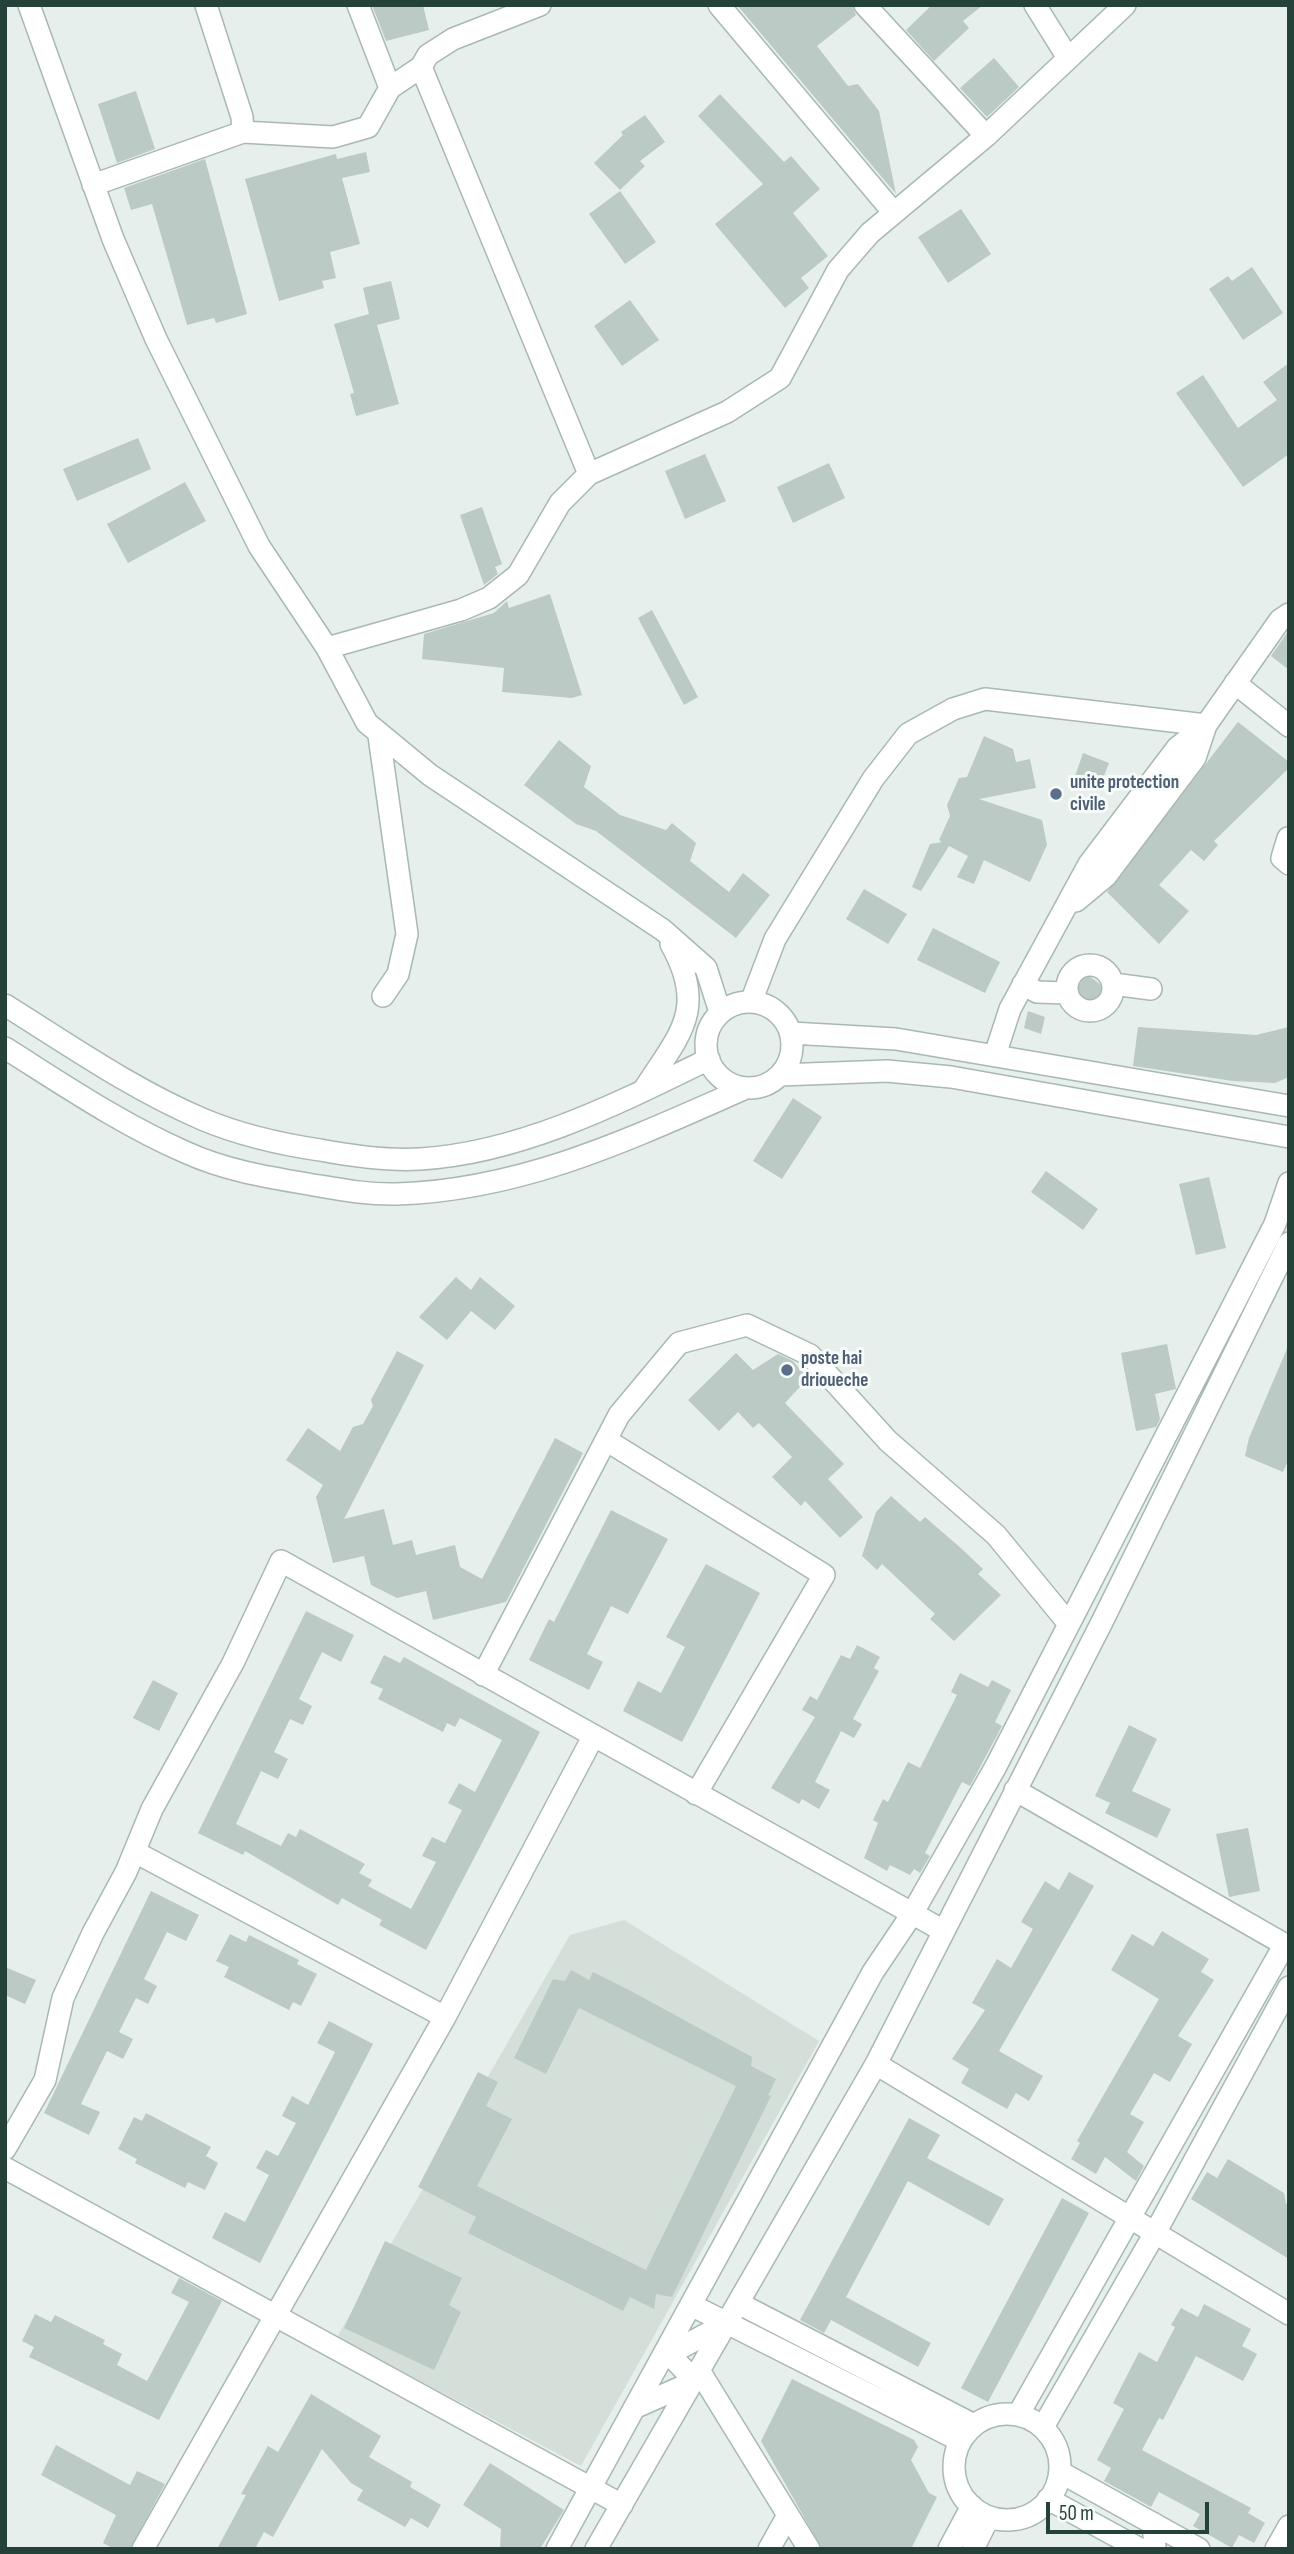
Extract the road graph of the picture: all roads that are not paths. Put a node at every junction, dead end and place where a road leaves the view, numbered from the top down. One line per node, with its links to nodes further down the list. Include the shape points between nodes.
1 (29, 5): 14 (street)
2 (206, 5): 12 (street)
3 (358, 5): 11 (street)
4 (719, 5): 15 (street)
5 (865, 5): 13 (street)
6 (1035, 5): 9 (street)
7 (1125, 5): 9 (street)
8 (533, 7): 10 (street, via 453,39 428,55)
9 (1068, 58): 13 (street)
10 (421, 67): 11 (street); 16 (street)
11 (390, 88): 12 (street, via 368,127 333,137)
12 (243, 132): 14 (street)
13 (986, 136): 15 (street)
14 (93, 185): 18 (street, via 150,327 198,429 259,546)
15 (894, 213): 16 (street, via 838,270 780,378 727,412)
16 (589, 474): 18 (street, via 560,503 518,575 489,598)
17 (1289, 614): 19 (street)
18 (327, 648): 22 (street, via 357,708)
19 (1235, 683): 20 (street); 21 (street)
20 (1206, 725): 26 (street, via 1177,748 1089,864); 31 (street, via 985,699 961,705 908,734 873,779 775,939)
21 (1289, 726)
22 (379, 736): 25 (street); 30 (street, via 407,934 398,974)
23 (1288, 838): 24 (street, via 1282,858)
24 (1289, 864)
25 (663, 930): 33 (street, via 706,968); 40 (street, via 682,964 690,1004 677,1038)
26 (1023, 984): 29 (street, via 1037,992); 36 (street)
27 (1113, 984): 28 (street); 29 (street, via 1110,999 1099,1010 1083,1010); 29 (street, via 1105,971 1084,966 1072,974)
28 (1151, 989)
29 (1067, 993)
30 (383, 996)
31 (751, 1002): 33 (street, via 732,1005); 34 (street, via 772,1008 783,1017)
32 (5, 1005): 40 (street, via 124,1080 201,1119 241,1135 362,1157 419,1159 504,1143 572,1122)
33 (720, 1013): 37 (street, via 706,1037)
34 (790, 1033): 36 (street, via 896,1039); 38 (street, via 790,1058)
35 (5, 1048): 39 (street, via 146,1133 229,1168 362,1193 493,1184 557,1167)
36 (995, 1055): 41 (street)
37 (709, 1059): 39 (street, via 720,1077); 40 (street)
38 (780, 1075): 39 (street, via 760,1087); 42 (street, via 887,1071 950,1077)
39 (746, 1088)
40 (642, 1092)
41 (1289, 1106)
42 (1289, 1138)
43 (1289, 1183): 46 (street, via 1275,1224)
44 (1289, 1243): 49 (street)
45 (606, 1440): 46 (street, via 620,1415 679,1343 747,1325 810,1355 888,1441 996,1535); 47 (street); 50 (street, via 824,1575)
46 (1069, 1623): 52 (street, via 995,1768)
47 (483, 1675): 48 (street); 51 (street, via 281,1561 233,1663 152,1809)
48 (593, 1737): 50 (street); 56 (street)
49 (1015, 1790): 53 (street); 54 (street)
50 (696, 1794): 52 (street)
51 (135, 1852): 56 (street); 58 (street, via 63,1998 45,2080)
52 (912, 1914): 53 (street); 63 (street, via 873,1972)
53 (942, 1930): 57 (street)
54 (1287, 1946): 60 (street)
55 (1289, 1987): 61 (street)
56 (445, 2017): 64 (street)
57 (876, 2064): 60 (street); 62 (street)
58 (5, 2148)
59 (5, 2168): 64 (street)
60 (1130, 2218): 61 (street); 69 (street)
61 (1155, 2233): 65 (street); 70 (street)
62 (738, 2303): 66 (street); 71 (street)
63 (691, 2305): 66 (street); 68 (street)
64 (277, 2314): 73 (street); 80 (street)
65 (1289, 2314)
66 (727, 2323): 67 (street); 67 (street, via 669,2354); 71 (street)
67 (698, 2376): 68 (street); 75 (street); 77 (street)
68 (634, 2408): 73 (street)
69 (1018, 2415): 70 (street); 71 (street, via 990,2416)
70 (1043, 2427): 72 (street, via 1059,2453)
71 (968, 2433): 76 (street, via 954,2463 956,2482 964,2499)
72 (1060, 2472): 74 (street, via 1056,2490); 78 (street)
73 (591, 2488): 75 (street); 81 (street)
74 (1048, 2499): 76 (street, via 1025,2518 1007,2521); 87 (street)
75 (622, 2505): 82 (street)
76 (980, 2512): 85 (street); 86 (street)
77 (788, 2515): 83 (street); 84 (street)
78 (1153, 2523): 87 (street); 88 (street); 89 (street)
79 (1289, 2526): 90 (street)
80 (143, 2549)
81 (557, 2549)
82 (596, 2549)
83 (769, 2549)
84 (809, 2549)
85 (949, 2549)
86 (973, 2549)
87 (1140, 2549)
88 (1155, 2549)
89 (1199, 2549)
90 (1276, 2549)

